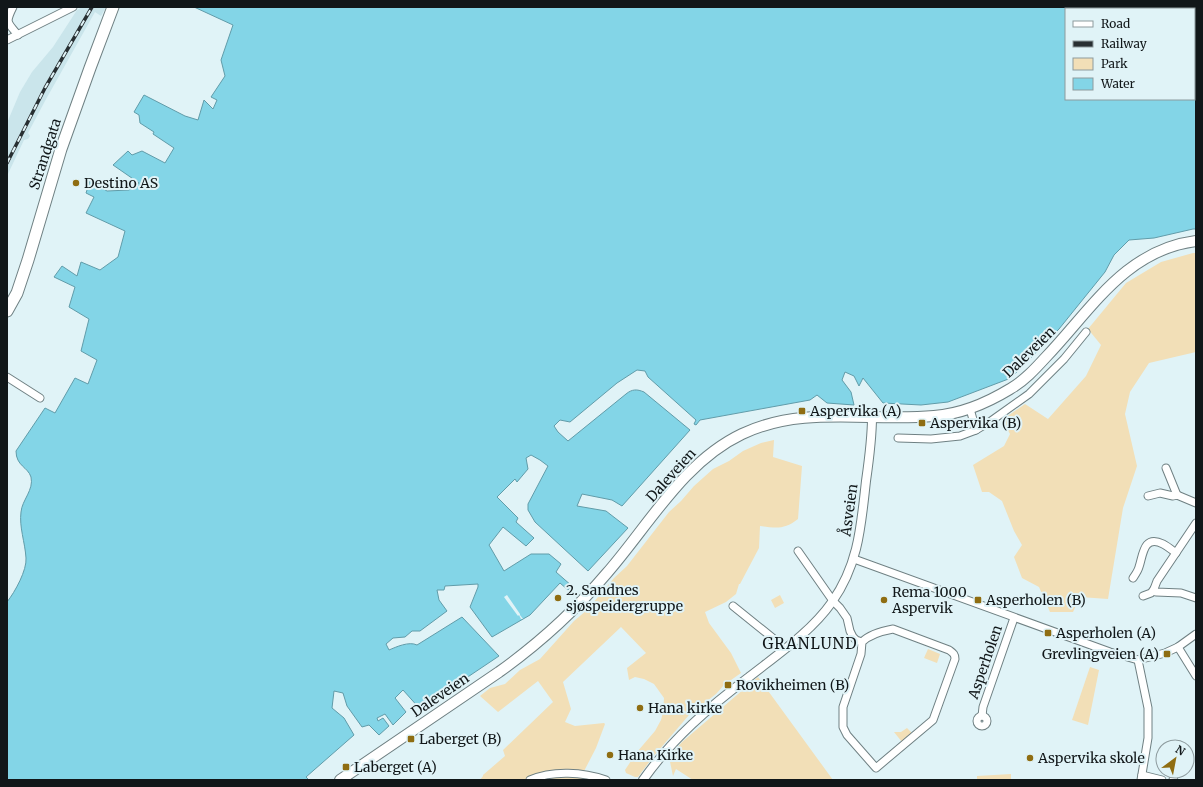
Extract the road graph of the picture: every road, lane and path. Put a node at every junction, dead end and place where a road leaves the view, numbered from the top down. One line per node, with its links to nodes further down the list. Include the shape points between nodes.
1 (13, 7): 4 (street, via 7,19)
2 (73, 7): 4 (street)
3 (113, 7): 7 (main road, Strandgata, via 61,149 17,293)
4 (18, 35): 5 (street)
5 (8, 42)
6 (1196, 241): 11 (main road, Daleveien, via 1165,249 1133,267 1114,282 1055,348 1015,386 998,397)
7 (7, 311)
8 (1086, 332): 13 (street, Daleveien, via 1064,359 1029,394)
9 (7, 377): 10 (street)
10 (40, 398)
11 (970, 409): 12 (main road, Daleveien, via 934,416); 13 (street)
12 (872, 417): 22 (street, Åsveien, via 863,513); 38 (main road, Daleveien, via 802,417 785,420 755,429 709,454 687,475 574,610 550,632 499,672)
13 (976, 430): 14 (street, Daleveien, via 960,436 931,439)
14 (898, 438)
15 (1166, 468): 16 (street)
16 (1177, 495): 17 (street, via 1160,493); 18 (street)
17 (1148, 496)
18 (1196, 504)
19 (1196, 524): 21 (street)
20 (798, 552): 27 (street)
21 (1176, 553): 23 (street, via 1164,544 1150,543 1142,553 1139,569); 24 (street, via 1156,581)
22 (854, 560): 27 (street, Åsveien); 29 (street, Asperholen)
23 (1133, 578)
24 (1154, 589): 25 (street); 26 (street, via 1156,592 1181,593)
25 (1143, 596)
26 (1196, 598)
27 (832, 601): 31 (street, via 847,618 853,637); 33 (street, Åsveien, via 816,621)
28 (733, 606): 33 (street, via 774,640)
29 (1014, 618): 34 (street, Asperholen); 36 (street, Asperholen)
30 (1196, 634): 32 (street, Asperholen)
31 (862, 642): 31 (street, Asperholen, via 872,635 894,628 949,650 955,656 933,720 876,768 843,727 843,707 861,654)
32 (1178, 647): 34 (street, Asperholen); 35 (street)
33 (782, 650): 41 (street, Åsveien, via 687,728)
34 (1138, 660): 37 (street, via 1148,708 1148,738)
35 (1196, 676)
36 (982, 716)
37 (1142, 778): 42 (street)
38 (340, 780)
39 (530, 780): 40 (street, via 569,773)
40 (606, 780)
41 (643, 780)
42 (1162, 780)

